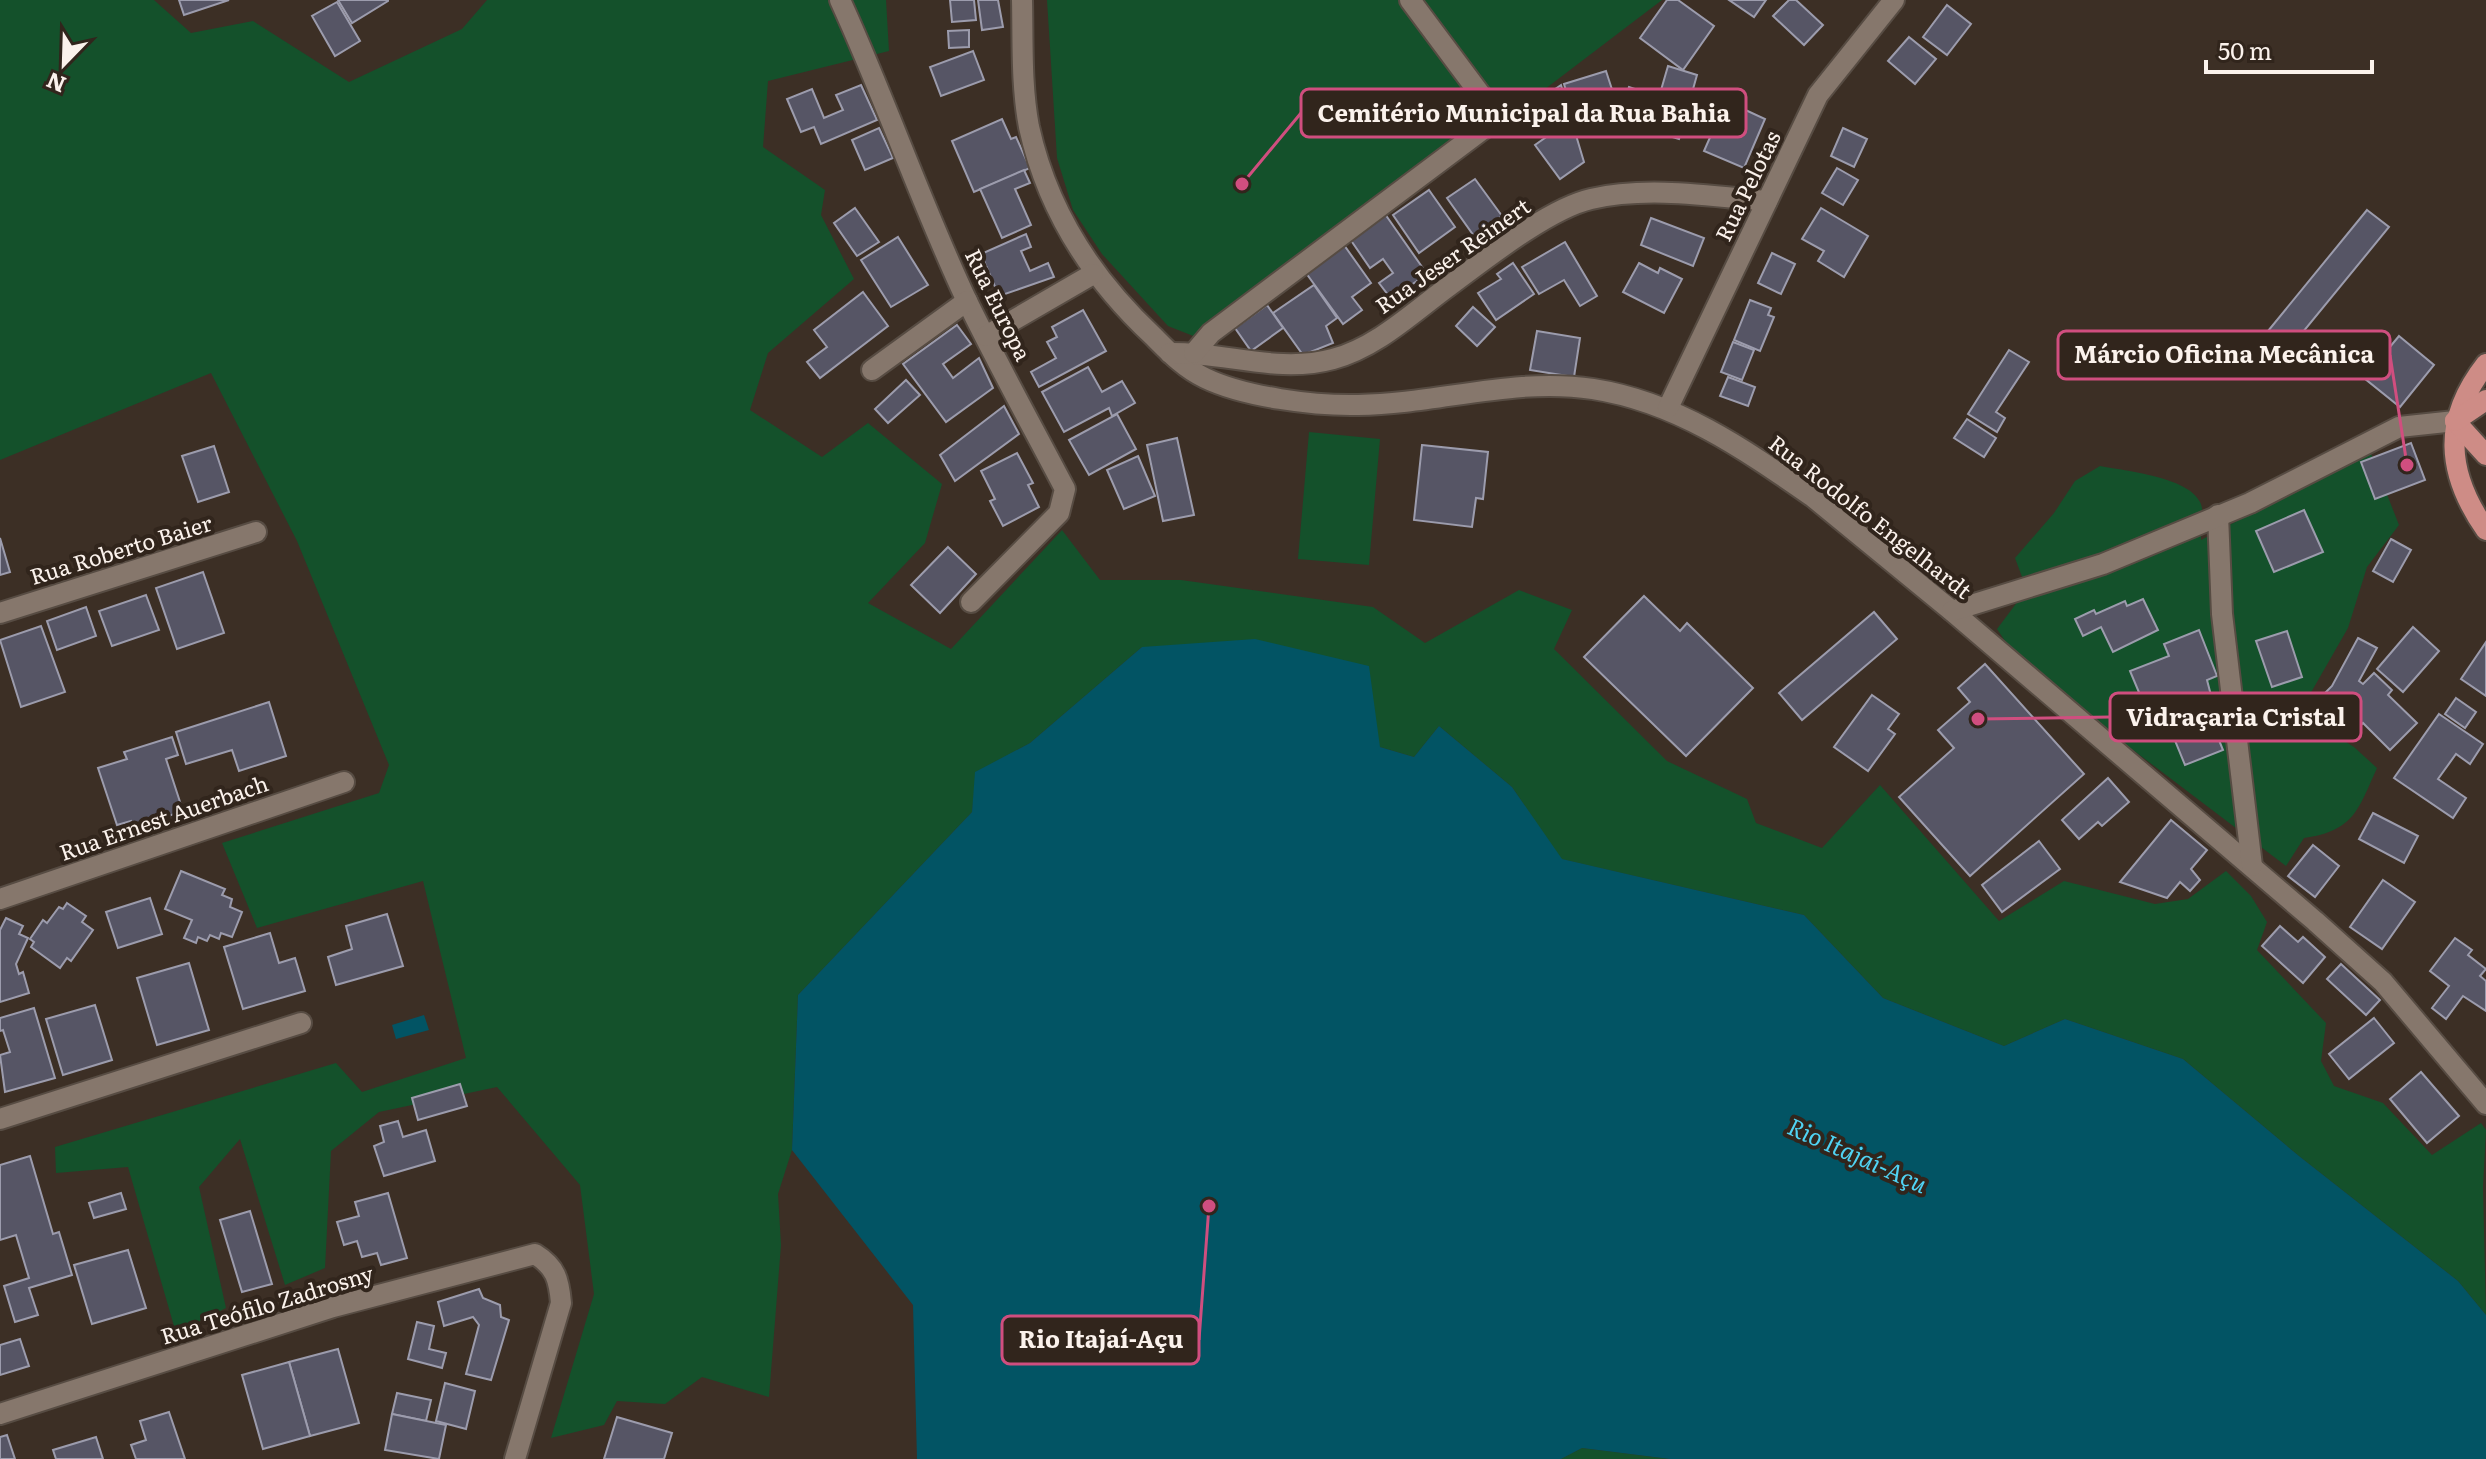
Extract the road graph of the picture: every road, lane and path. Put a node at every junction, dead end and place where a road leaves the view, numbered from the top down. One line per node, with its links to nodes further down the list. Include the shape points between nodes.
1 (840, 0): 7 (street, Rua Europa)
2 (1022, 0): 6 (street, Rua Rodolfo Engelhardt, via 1030,127 1049,193)
3 (1410, 0): 10 (street, via 1498,118 1211,333)
4 (1894, 0): 5 (street, Rua Pelotas, via 1818,95)
5 (1767, 201): 10 (street, Rua Jeser Reinert, via 1623,194 1588,199 1547,219 1370,344 1334,359 1289,367); 14 (street, Rua Pelotas)
6 (1093, 274): 8 (street); 9 (street, Rua Rodolfo Engelhardt)
7 (967, 301): 8 (street, Rua Europa); 12 (street)
8 (986, 336): 20 (street, Rua Europa, via 1065,489 1065,501 1033,543)
9 (1170, 353): 10 (street, Rua Jeser Reinert); 14 (street, Rua Rodolfo Engelhardt, via 1223,386 1344,404 1504,386 1591,389)
10 (1194, 353)
11 (2486, 364): 15 (main road, via 2466,389)
12 (872, 370)
13 (2486, 400): 15 (main road)
14 (1668, 408): 21 (street, Rua Rodolfo Engelhardt, via 1791,482)
15 (2455, 421): 16 (main road); 17 (street, via 2399,427); 18 (main road, via 2461,482)
16 (2486, 455)
17 (2218, 515): 21 (street, via 2103,564); 24 (street, via 2222,614)
18 (2486, 530)
19 (256, 532): 22 (street, Rua Roberto Baier)
20 (971, 602)
21 (1952, 611): 24 (street, Rua Rodolfo Engelhardt)
22 (0, 613)
23 (344, 782): 25 (street, Rua Ernest Auerbach)
24 (2252, 866): 27 (street, Rua Rodolfo Engelhardt, via 2383,982)
25 (0, 899)
26 (301, 1023): 28 (street)
27 (2486, 1104)
28 (0, 1119)
29 (0, 1414): 30 (street, Rua Teófilo Zadrosny, via 333,1307 535,1254 559,1279 561,1303)
30 (515, 1459)

